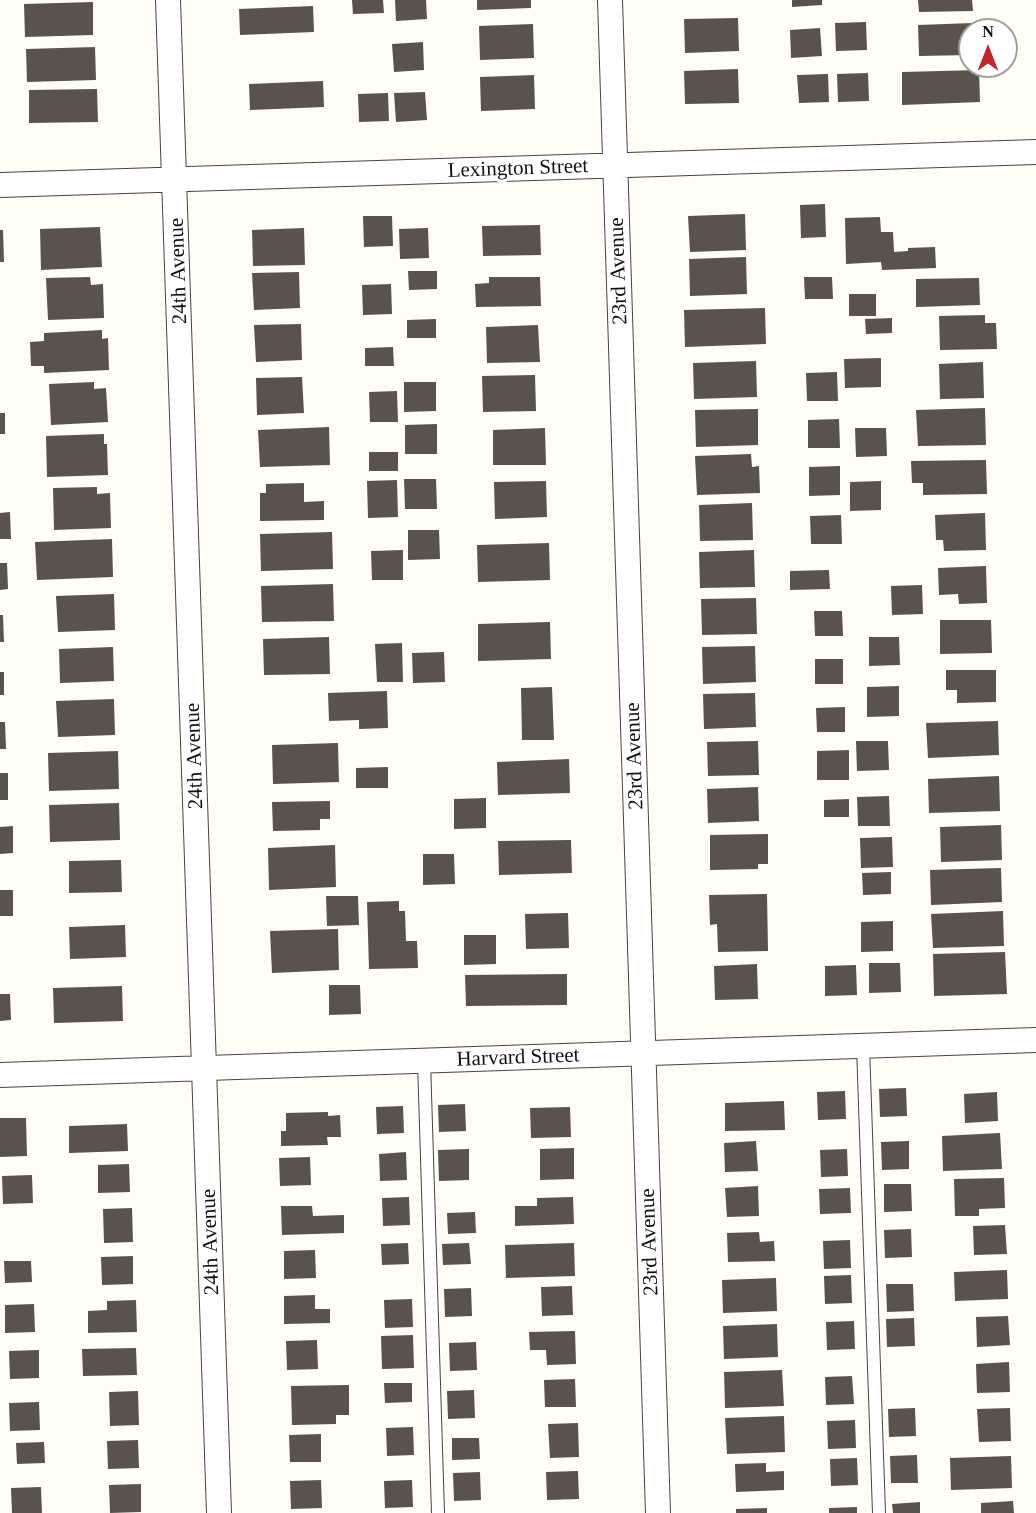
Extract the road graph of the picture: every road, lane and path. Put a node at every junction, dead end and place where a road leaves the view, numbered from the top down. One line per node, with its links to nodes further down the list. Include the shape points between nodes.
1 (168, 0): 5 (street, 24th Avenue)
2 (610, 0): 4 (street, 23rd Avenue)
3 (1036, 152): 4 (street, Lexington Street)
4 (616, 165): 5 (street, Lexington Street); 9 (street, 23rd Avenue)
5 (176, 181): 6 (street, Lexington Street); 11 (street, 24th Avenue)
6 (0, 185)
7 (1036, 1040): 8 (street, Harvard Street)
8 (863, 1046): 9 (street, Harvard Street); 16 (lane)
9 (645, 1053): 10 (street, Harvard Street); 15 (street, 23rd Avenue)
10 (424, 1061): 11 (street, Harvard Street); 14 (lane)
11 (206, 1068): 12 (street, Harvard Street); 13 (street, 24th Avenue)
12 (0, 1075)
13 (219, 1513)
14 (438, 1513)
15 (658, 1513)
16 (879, 1513)

